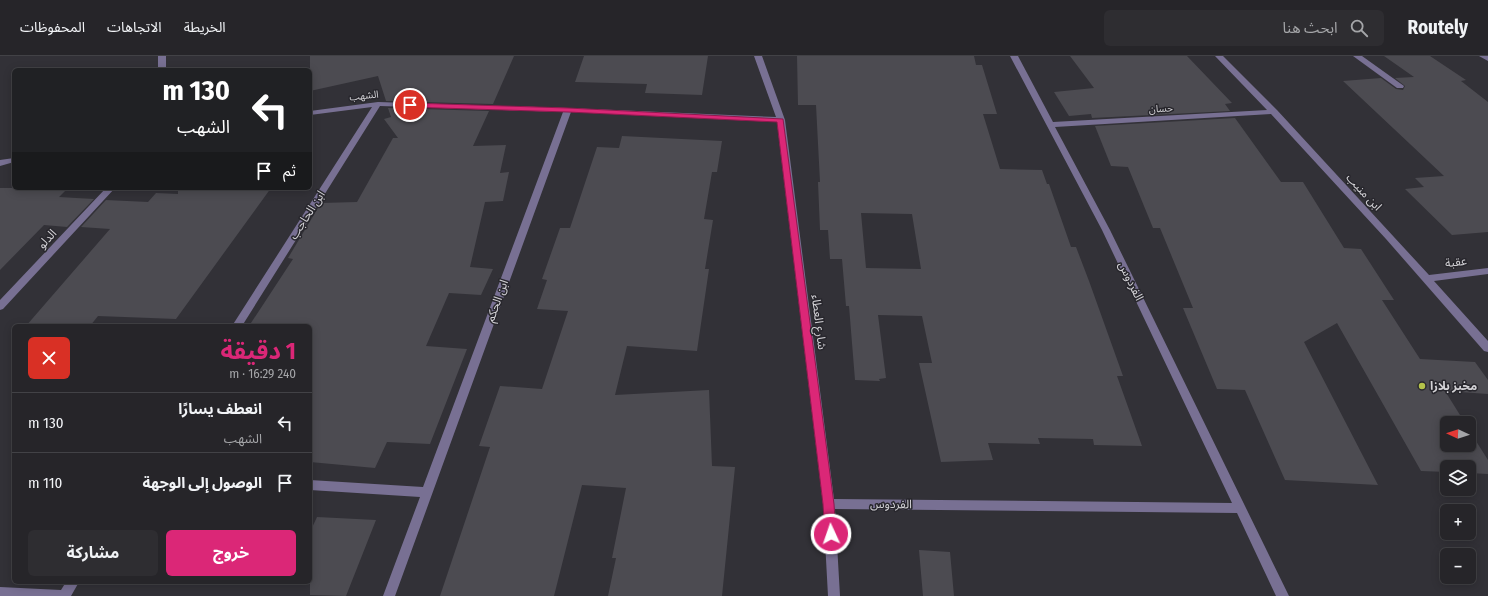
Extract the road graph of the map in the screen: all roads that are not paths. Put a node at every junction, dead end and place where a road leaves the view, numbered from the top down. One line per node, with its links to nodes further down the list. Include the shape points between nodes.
1 (162, 56): 8 (street)
2 (758, 56): 14 (street, شارع العطاء)
3 (1014, 56): 15 (street, الفردوس)
4 (1219, 56): 12 (street, ابن منيب)
5 (1357, 56): 9 (street)
6 (1483, 56): 7 (street)
7 (1488, 59)
8 (162, 68)
9 (1400, 86)
10 (378, 104): 11 (street, الشهب); 13 (street, الشهب); 22 (street, ابن الحاجب)
11 (568, 110): 14 (street, الشهب); 25 (street, ابن الحكم)
12 (1274, 112): 15 (street, حسان); 20 (street, ابن منيب)
13 (312, 113)
14 (781, 120): 26 (street, شارع العطاء)
15 (1050, 125): 27 (street, الفردوس, via 1106,230)
16 (12, 160): 17 (street)
17 (0, 163)
18 (109, 190): 21 (street, الدلو)
19 (1488, 271): 20 (street, عقبة)
20 (1428, 278): 23 (street, ابن منيب)
21 (0, 306)
22 (237, 324)
23 (1488, 348)
24 (312, 485): 25 (street)
25 (426, 492): 31 (street, ابن الحكم)
26 (829, 504): 27 (street, الفردوس); 32 (street, شارع العطاء)
27 (1241, 508): 33 (street, الفردوس)
28 (72, 584): 30 (street)
29 (0, 593): 30 (street)
30 (63, 596)
31 (389, 596)
32 (834, 596)
33 (1283, 596)

